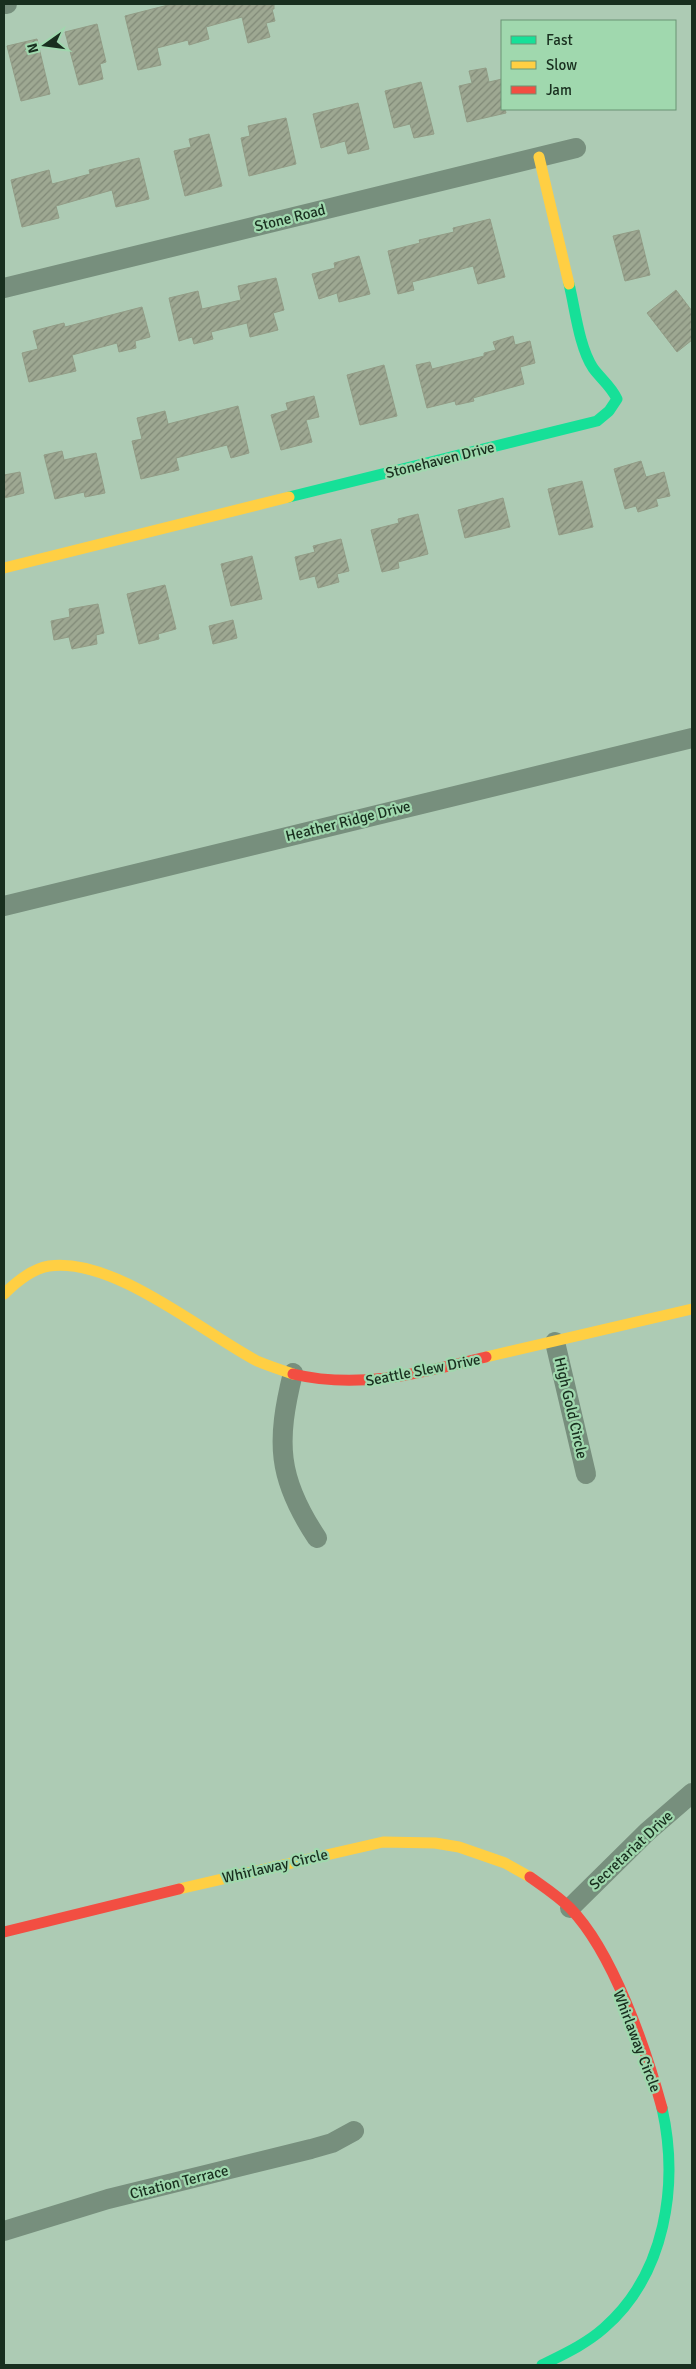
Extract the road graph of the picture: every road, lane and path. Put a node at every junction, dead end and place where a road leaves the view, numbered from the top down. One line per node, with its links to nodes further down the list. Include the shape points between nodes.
1 (576, 148): 2 (street, Stone Road)
2 (539, 157): 3 (street, Stone Road); 4 (street, Stonehaven Drive, via 585,349 593,367 612,388 617,399 596,421)
3 (4, 288)
4 (4, 568)
5 (692, 738): 6 (street, Heather Ridge Drive)
6 (4, 906)
7 (4, 1294): 10 (street, Seattle Slew Drive, via 17,1280 33,1271 49,1266 76,1267 158,1300 261,1362)
8 (692, 1309): 9 (street, Seattle Slew Drive)
9 (555, 1342): 10 (street, Seattle Slew Drive, via 368,1383 328,1381); 11 (street, High Gold Circle)
10 (293, 1373): 12 (street, via 282,1426 284,1471 291,1493)
11 (586, 1474)
12 (317, 1538)
13 (692, 1793): 14 (street, Secretariat Drive)
14 (570, 1908): 15 (street, Whirlaway Circle, via 532,1878 496,1858 445,1843 404,1841 363,1846); 18 (street, Whirlaway Circle, via 592,1940 627,2005 661,2104 668,2134 669,2181 660,2245 633,2296 621,2312 587,2342)
15 (4, 1932)
16 (354, 2131): 17 (street, Citation Terrace, via 311,2149 108,2198)
17 (4, 2231)
18 (542, 2365)

